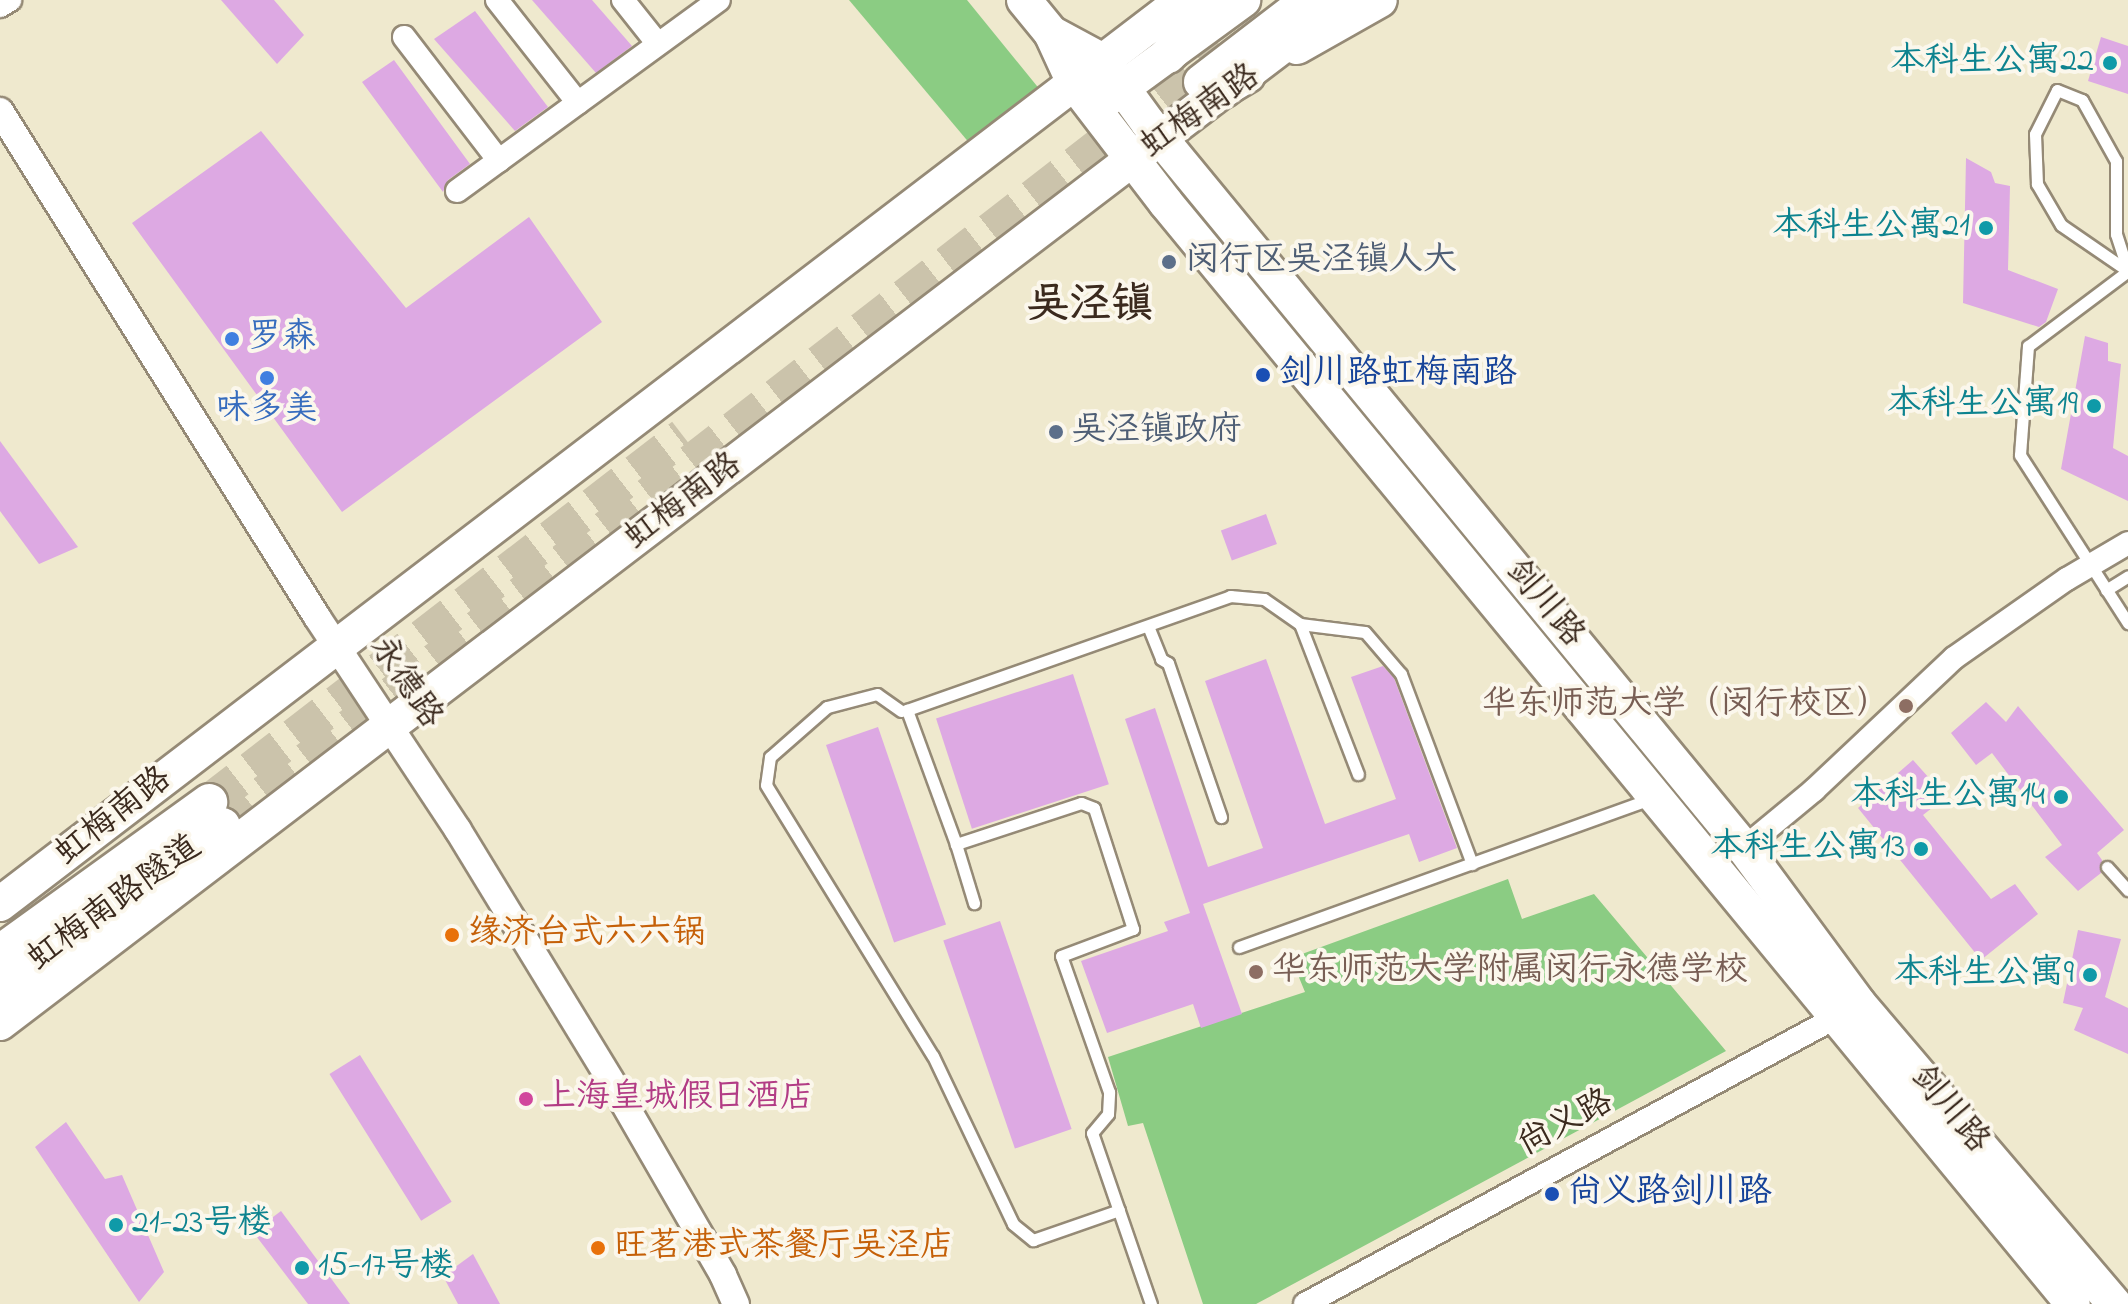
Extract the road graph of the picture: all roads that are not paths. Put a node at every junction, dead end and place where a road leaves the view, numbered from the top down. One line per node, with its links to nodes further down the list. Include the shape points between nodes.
1 (10, 0): 13 (street)
2 (497, 0): 21 (street)
3 (623, 0): 17 (street)
4 (719, 0): 17 (street)
5 (1024, 0): 14 (main road, 剑川路)
6 (1181, 0): 16 (main road, 虹梅南路)
7 (1192, 0): 16 (highway)
8 (1220, 0): 16 (highway)
9 (1243, 0): 16 (main road, 虹梅南路)
10 (1308, 0): 23 (main road, 虹梅南路)
11 (1341, 0): 19 (highway)
12 (1380, 0): 19 (main road, 虹梅南路)
13 (0, 6)
14 (1051, 33): 18 (main road, 剑川路); 20 (main road, 剑川路)
15 (404, 37): 25 (street)
16 (1161, 39): 18 (main road, 虹梅南路)
17 (658, 44): 21 (street)
18 (1113, 74): 20 (main road, 虹梅南路); 23 (main road, 剑川路)
19 (1223, 90): 23 (main road, 虹梅南路)
20 (1084, 96): 24 (main road, 剑川路); 35 (main road, 虹梅南路)
21 (578, 103): 25 (street)
22 (0, 111): 35 (street, 永德路)
23 (1155, 130): 24 (main road, 虹梅南路); 43 (main road, 剑川路)
24 (1126, 152): 37 (main road, 虹梅南路); 39 (main road, 剑川路)
25 (499, 161): 26 (street)
26 (457, 191)
27 (2128, 271): 27 (lane, via 2116,234 2116,161 2082,100 2057,90 2035,134 2037,184 2061,225); 29 (lane, via 2028,346 2020,455)
28 (2128, 543): 29 (street)
29 (2089, 566): 31 (lane); 43 (street, via 1954,658)
30 (2128, 576): 31 (lane)
31 (2106, 590): 32 (lane)
32 (2128, 623)
33 (1300, 624): 34 (lane, via 1264,599 1230,596); 38 (lane); 44 (lane, via 1365,632 1401,674)
34 (1148, 626): 41 (lane, via 1161,659 1168,663); 42 (lane, via 907,710)
35 (336, 646): 37 (street, 永德路); 48 (main road, 虹梅南路)
36 (901, 711): 53 (lane, via 877,694 827,707 770,757 766,785 933,1056 1013,1224 1033,1240)
37 (390, 725): 52 (main road, 虹梅南路); 54 (street, 永德路, via 614,1086)
38 (1358, 774)
39 (1655, 797): 44 (lane); 51 (main road, 剑川路)
40 (216, 814): 50 (highway, 虹梅南路隧道)
41 (1221, 817)
42 (956, 844): 47 (lane); 53 (lane, via 1081,803 1094,808 1133,929 1061,956 1109,1092 1108,1114 1092,1133)
43 (1744, 848): 51 (main road, 剑川路)
44 (1472, 864): 49 (lane)
45 (2107, 867): 46 (lane)
46 (2128, 890)
47 (974, 903)
48 (0, 904)
49 (1239, 947)
50 (3, 974)
51 (1848, 1010): 56 (street, 尚义路); 57 (main road, 剑川路); 58 (main road, 剑川路)
52 (0, 1023)
53 (1119, 1210): 55 (lane)
54 (736, 1304)
55 (1151, 1304)
56 (1305, 1304)
57 (2073, 1304)
58 (2114, 1304)

